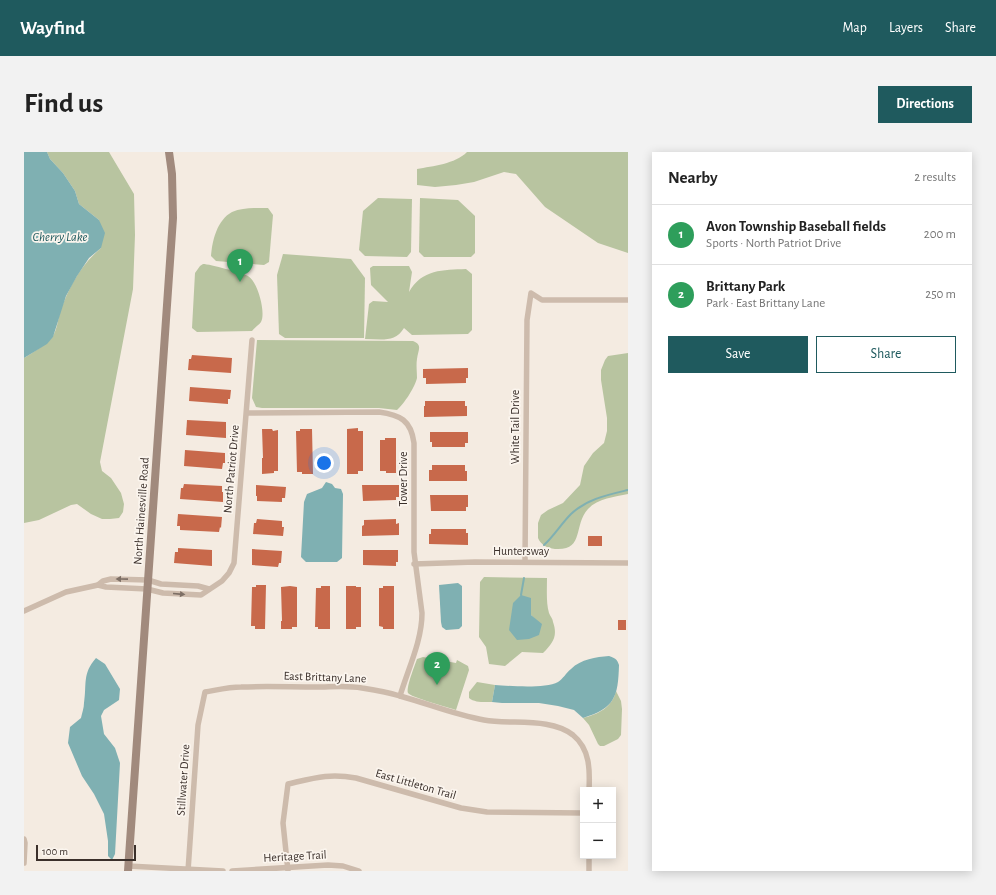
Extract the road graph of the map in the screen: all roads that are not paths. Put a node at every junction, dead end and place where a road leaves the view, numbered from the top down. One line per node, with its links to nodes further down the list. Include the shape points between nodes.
1 (169, 152): 8 (main road, North Hainesville Road, via 173,218)
2 (628, 300): 5 (street, White Tail Drive, via 542,300 531,293 527,320)
3 (252, 340): 4 (street, North Patriot Drive)
4 (247, 413): 7 (street, Tower Drive, via 379,412 403,419 410,426 414,442); 11 (street, North Patriot Drive, via 234,563 222,581)
5 (525, 562): 6 (street, Huntersway); 7 (street, Huntersway)
6 (628, 563)
7 (414, 564): 14 (street, Tower Drive, via 422,621)
8 (148, 580): 9 (street, one-way to 9, via 111,579); 10 (main road, North Hainesville Road); 11 (street, via 161,584)
9 (98, 585): 10 (street, North Patriot Drive); 12 (street, via 66,592)
10 (147, 589): 11 (street, North Patriot Drive, one-way to 11, via 190,595 201,595); 20 (main road, North Hainesville Road)
11 (209, 589)
12 (24, 611)
13 (205, 692): 14 (street, East Brittany Lane, via 239,687 360,687); 22 (street, Stillwater Drive, via 198,725)
14 (400, 696): 15 (street, East Brittany Lane, via 486,720 544,724 562,728 573,735 586,752 589,761)
15 (589, 787)
16 (580, 813): 21 (street, East Littleton Trail, via 487,812 461,808 356,778 328,775 288,784 284,812)
17 (24, 839): 19 (street)
18 (589, 859): 26 (street)
19 (24, 863)
20 (128, 869): 22 (street)
21 (288, 869): 24 (street, Heritage Trail); 25 (street, Heritage Trail, via 328,865)
22 (188, 870): 23 (street)
23 (223, 871)
24 (232, 871)
25 (359, 871)
26 (589, 871)

